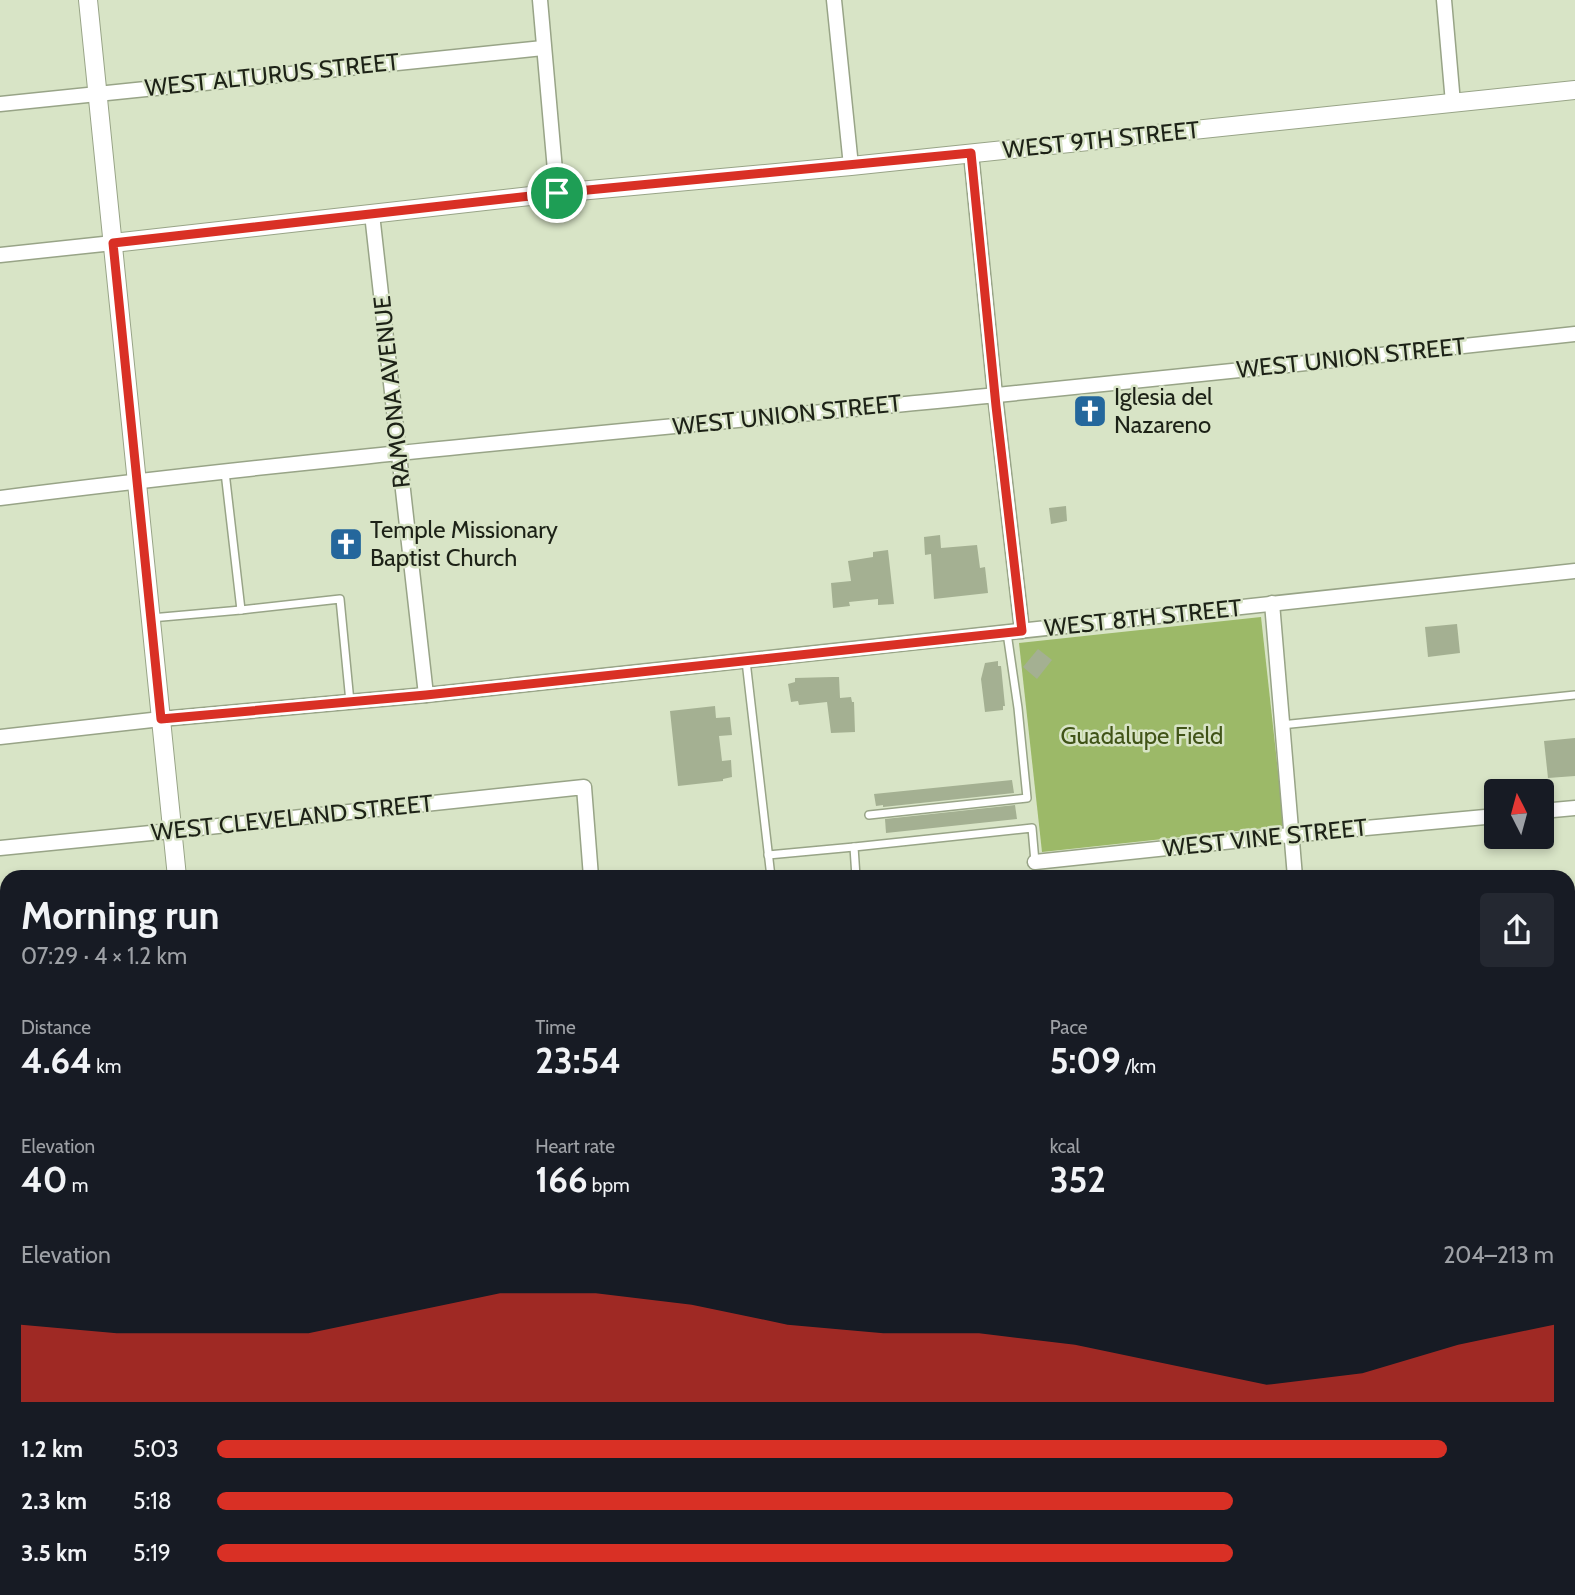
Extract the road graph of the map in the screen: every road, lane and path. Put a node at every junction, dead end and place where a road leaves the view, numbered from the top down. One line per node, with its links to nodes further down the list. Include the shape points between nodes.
1 (88, 0): 7 (street)
2 (540, 0): 5 (street)
3 (834, 0): 11 (street)
4 (1444, 0): 8 (street)
5 (543, 48): 7 (street, WEST ALTURUS STREET); 12 (street)
6 (1575, 90): 8 (street, WEST 9TH STREET)
7 (98, 93): 9 (street, WEST ALTURUS STREET); 14 (street)
8 (1453, 103): 10 (street, WEST 9TH STREET)
9 (0, 104)
10 (971, 153): 11 (street, WEST 9TH STREET); 17 (street)
11 (851, 166): 12 (street, WEST 9TH STREET)
12 (557, 193): 13 (street, WEST 9TH STREET)
13 (372, 214): 14 (street, WEST 9TH STREET); 18 (street, RAMONA AVENUE)
14 (113, 243): 15 (street, WEST 9TH STREET); 20 (street)
15 (0, 255)
16 (1575, 334): 17 (street, WEST UNION STREET)
17 (995, 395): 18 (street, WEST UNION STREET); 26 (street)
18 (398, 453): 19 (street, WEST UNION STREET); 28 (street, RAMONA AVENUE)
19 (225, 472): 20 (street, WEST UNION STREET); 24 (lane)
20 (136, 481): 21 (street, WEST UNION STREET); 25 (street)
21 (0, 498)
22 (1575, 571): 23 (street, WEST 8TH STREET)
23 (1272, 603): 26 (street, WEST 8TH STREET); 32 (street)
24 (241, 610): 25 (lane); 30 (lane, via 340,599)
25 (150, 618): 31 (street)
26 (1014, 632): 27 (street, WEST 8TH STREET); 36 (lane, via 1027,798)
27 (746, 661): 28 (street, WEST 8TH STREET); 42 (lane)
28 (426, 695): 30 (street, WEST 8TH STREET)
29 (1575, 695): 32 (lane)
30 (350, 702): 31 (street, WEST 8TH STREET)
31 (161, 719): 33 (street, WEST 8TH STREET); 38 (street)
32 (1281, 725): 39 (street)
33 (0, 737)
34 (1575, 808): 35 (street)
35 (1554, 810)
36 (869, 815)
37 (1484, 817): 39 (street, WEST VINE STREET)
38 (172, 831): 41 (street, WEST CLEVELAND STREET); 44 (street); 45 (street, WEST CLEVELAND STREET, via 584,787)
39 (1290, 835): 43 (street, WEST VINE STREET); 48 (street)
40 (854, 847): 42 (lane); 43 (lane, via 1032,828); 47 (lane)
41 (0, 848)
42 (768, 855): 46 (lane)
43 (1035, 862)
44 (176, 870)
45 (590, 870)
46 (770, 870)
47 (856, 870)
48 (1293, 870)

